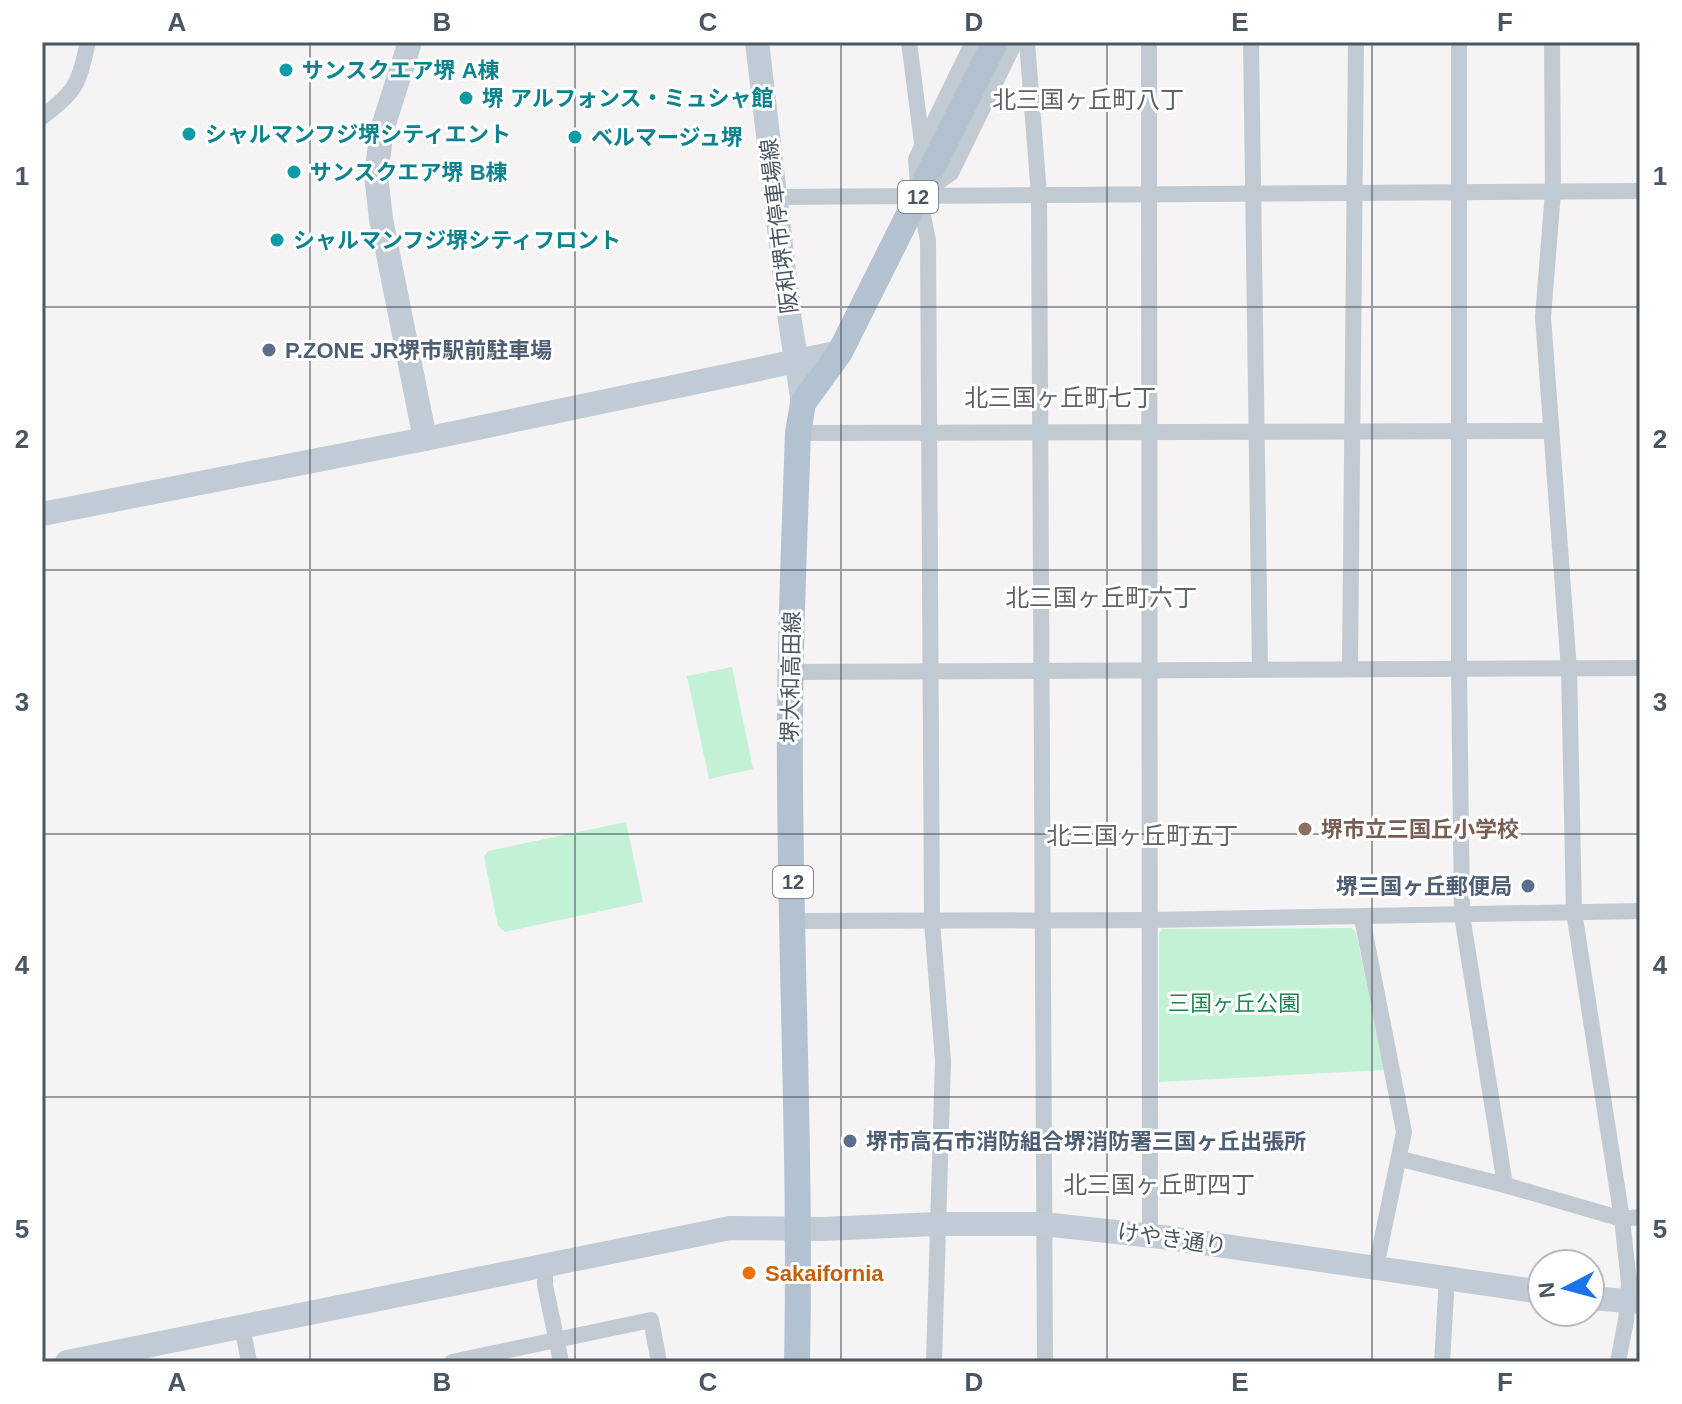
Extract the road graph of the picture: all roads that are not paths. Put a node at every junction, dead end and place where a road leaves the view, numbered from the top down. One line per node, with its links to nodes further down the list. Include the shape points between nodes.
1 (88, 42): 14 (street, via 81,77 67,98)
2 (410, 42): 36 (street, via 382,130 376,175)
3 (757, 42): 24 (street, 阪和堺市停車場線)
4 (909, 42): 15 (street)
5 (973, 42): 15 (street)
6 (995, 42): 23 (main road, 堺大和高田線 / 12)
7 (1015, 42): 23 (street, via 951,173)
8 (1027, 42): 21 (street)
9 (1149, 42): 22 (street)
10 (1251, 42): 20 (street)
11 (1356, 42): 18 (street)
12 (1459, 42): 19 (street)
13 (1552, 42): 17 (street)
14 (42, 117)
15 (922, 143): 23 (street, via 916,159)
16 (1640, 191): 17 (street)
17 (1553, 192): 19 (street); 28 (street, via 1543,317)
18 (1354, 193): 19 (street); 20 (street); 31 (street)
19 (1458, 193): 35 (street)
20 (1253, 194): 22 (street); 30 (street)
21 (1039, 195): 22 (street); 23 (street); 34 (street)
22 (1150, 195): 29 (street)
23 (919, 196): 24 (street); 25 (main road, 堺大和高田線 / 12); 33 (street, via 928,240)
24 (776, 197): 26 (street, 阪和堺市停車場線)
25 (840, 352): 26 (street); 27 (main road, 堺大和高田線 / 12)
26 (797, 361): 27 (street, 阪和堺市停車場線); 36 (street)
27 (803, 403): 32 (main road, 堺大和高田線 / 12)
28 (1551, 431): 35 (street); 45 (street)
29 (1148, 432): 30 (street); 34 (street); 44 (street)
30 (1256, 432): 31 (street); 39 (street)
31 (1352, 432): 35 (street); 40 (street)
32 (798, 433): 33 (street); 46 (main road, 堺大和高田線 / 12)
33 (929, 433): 34 (street); 42 (street)
34 (1040, 433): 43 (street)
35 (1459, 433): 41 (street)
36 (425, 439): 37 (street)
37 (42, 514)
38 (1640, 668): 45 (street)
39 (1260, 669): 40 (street); 44 (street)
40 (1350, 669): 41 (street)
41 (1459, 669): 45 (street); 49 (street)
42 (929, 670): 43 (street); 46 (street); 54 (street)
43 (1041, 670): 44 (street); 51 (street)
44 (1148, 670): 52 (street)
45 (1569, 670): 48 (street)
46 (791, 672): 53 (main road, 堺大和高田線 / 12)
47 (1640, 911): 48 (street)
48 (1574, 912): 49 (street); 58 (street)
49 (1462, 915): 50 (street); 56 (street)
50 (1362, 918): 52 (street); 55 (street, via 1404,1132)
51 (1044, 920): 52 (street); 54 (street); 60 (street)
52 (1150, 920): 62 (street)
53 (794, 921): 54 (street); 61 (main road, 堺大和高田線 / 12)
54 (932, 921): 59 (street, via 943,1061)
55 (1401, 1159): 56 (street); 64 (street)
56 (1505, 1185): 58 (street)
57 (1640, 1217): 58 (street)
58 (1622, 1219): 68 (street)
59 (937, 1224): 60 (street, けやき通り); 61 (street, けやき通り); 77 (street)
60 (1043, 1224): 62 (street, けやき通り); 78 (street)
61 (799, 1228): 63 (street, けやき通り, via 730,1228); 76 (main road, 堺大和高田線 / 12)
62 (1150, 1235): 64 (street, けやき通り)
63 (545, 1266): 69 (street, けやき通り); 70 (street)
64 (1376, 1267): 65 (street, けやき通り)
65 (1447, 1278): 66 (street, けやき通り); 79 (street)
66 (1526, 1290)
67 (1606, 1299): 68 (street)
68 (1634, 1302): 80 (street)
69 (242, 1326): 71 (street, けやき通り); 72 (street)
70 (557, 1339): 73 (street); 74 (street); 75 (street, via 651,1320)
71 (67, 1362)
72 (249, 1362)
73 (456, 1362)
74 (561, 1362)
75 (659, 1362)
76 (797, 1362)
77 (934, 1362)
78 (1045, 1362)
79 (1442, 1362)
80 (1618, 1362)

